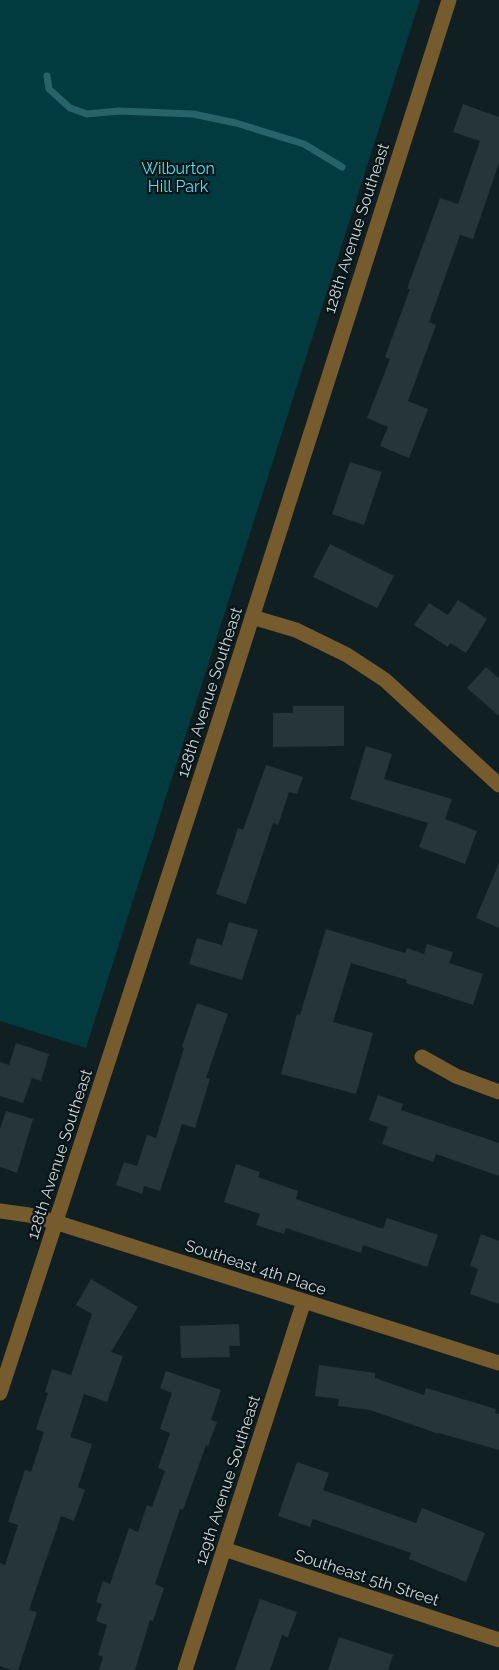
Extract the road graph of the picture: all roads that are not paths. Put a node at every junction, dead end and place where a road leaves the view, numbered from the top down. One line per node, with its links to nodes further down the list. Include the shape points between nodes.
1 (449, 0): 2 (street, 128th Avenue Southeast)
2 (252, 617): 3 (street, via 296,630 385,680); 7 (street, 128th Avenue Southeast)
3 (499, 784)
4 (422, 1057): 5 (street, via 456,1076)
5 (499, 1092)
6 (0, 1211): 7 (street, Southeast 4th Place)
7 (55, 1222): 8 (street, Southeast 4th Place); 10 (street, 128th Avenue Southeast)
8 (304, 1300): 9 (street, Southeast 4th Place); 11 (street, 129th Avenue Southeast)
9 (499, 1363)
10 (0, 1393)
11 (224, 1549): 12 (street, Southeast 5th Street); 13 (street, 129th Avenue Southeast)
12 (499, 1640)
13 (185, 1670)

